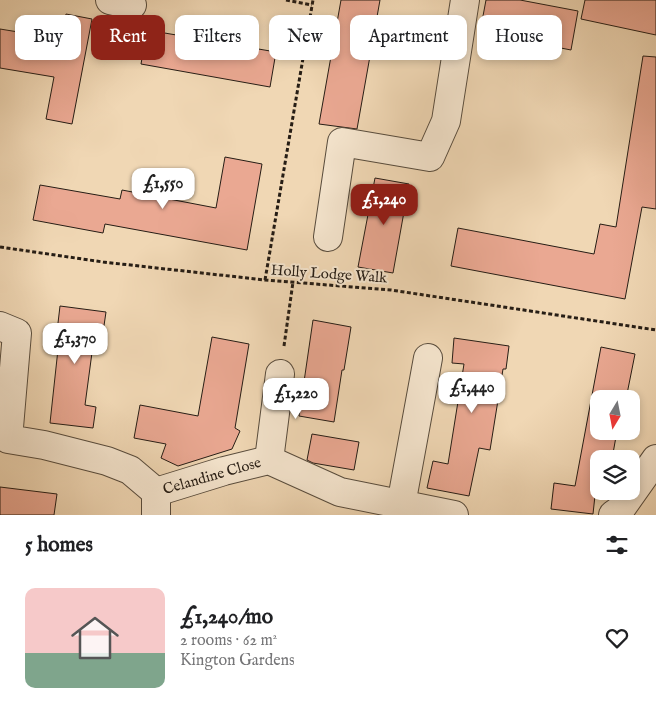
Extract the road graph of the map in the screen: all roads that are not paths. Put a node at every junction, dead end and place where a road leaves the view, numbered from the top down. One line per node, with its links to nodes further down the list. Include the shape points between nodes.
1 (465, 0): 2 (street, via 446,121 430,157 342,142)
2 (328, 237)
3 (0, 326): 8 (street, via 17,333 8,439 107,461 130,470)
4 (428, 358): 9 (street)
5 (280, 374): 7 (street, Celandine Close)
6 (656, 459): 11 (street, via 620,510)
7 (269, 460): 8 (street, Celandine Close, via 224,471); 9 (street, Celandine Close, via 340,492)
8 (156, 504)
9 (401, 505): 10 (street, Celandine Close)
10 (454, 515)
11 (613, 515)

